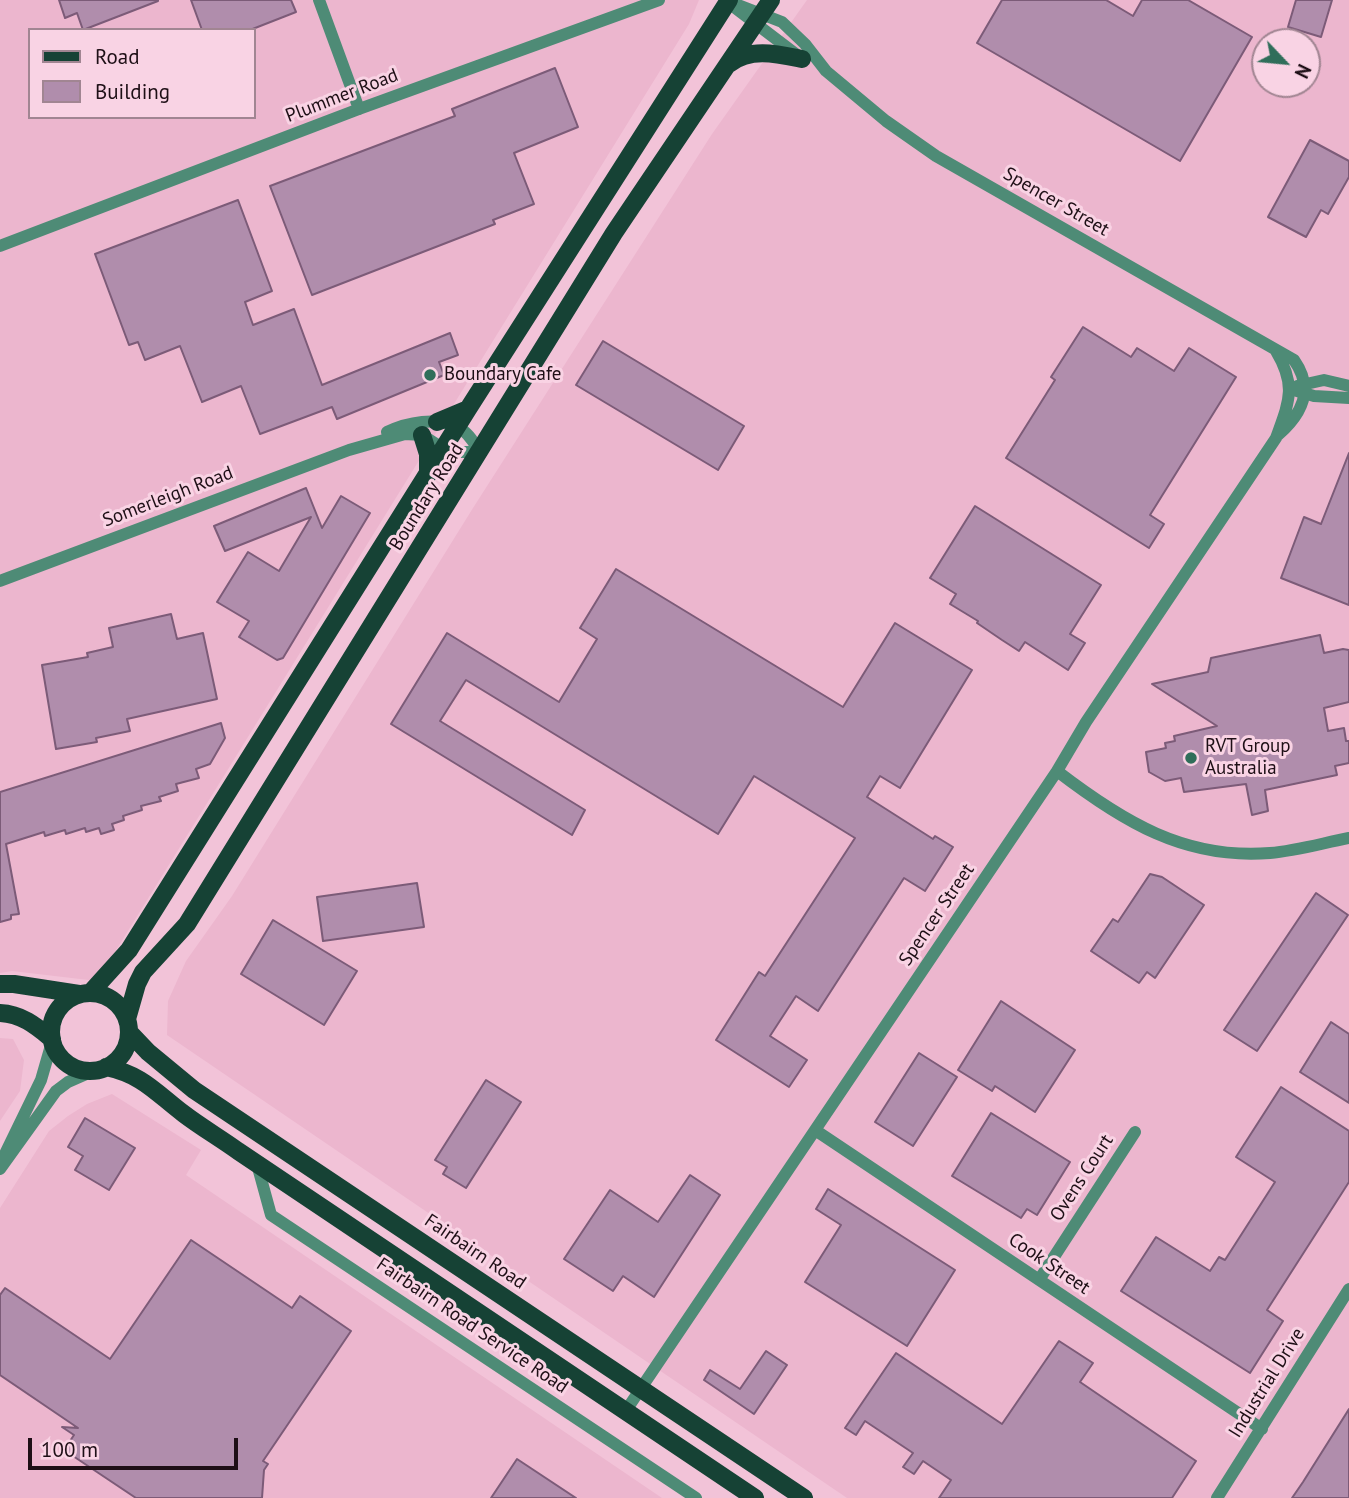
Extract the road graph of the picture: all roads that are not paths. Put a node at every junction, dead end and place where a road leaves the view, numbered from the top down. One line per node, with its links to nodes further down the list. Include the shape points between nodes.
1 (319, 0): 8 (street)
2 (659, 0): 8 (street, Plummer Road)
3 (727, 1): 4 (street); 15 (main road, Boundary Road)
4 (762, 12): 5 (street, Spencer Street); 6 (main road, Boundary Road); 7 (street, Spencer Street, via 782,22)
5 (802, 59): 6 (main road, via 763,53 737,57); 7 (street, Spencer Street)
6 (726, 66): 22 (main road, Boundary Road, via 614,233)
7 (826, 71): 10 (street, Spencer Street, via 936,156)
8 (359, 109): 9 (street, Plummer Road)
9 (0, 246)
10 (1276, 351): 12 (street); 13 (street, Spencer Street, via 1294,360)
11 (1349, 386): 13 (street, via 1324,380)
12 (1290, 388): 13 (street); 19 (street, Spencer Street)
13 (1304, 388): 14 (street, via 1314,396); 19 (street, Spencer Street, via 1300,411)
14 (1349, 398)
15 (468, 409): 16 (main road); 17 (main road, Boundary Road)
16 (437, 422): 17 (street, Somerleigh Road); 21 (street, Somerleigh Road, via 400,426)
17 (458, 427): 20 (main road, Boundary Road); 22 (street)
18 (422, 435): 20 (street); 21 (street, Somerleigh Road, via 394,435); 23 (main road)
19 (1276, 438): 25 (street, Spencer Street)
20 (444, 449): 22 (street); 23 (main road, Boundary Road)
21 (349, 450): 24 (street, Somerleigh Road)
22 (480, 452): 30 (main road, Boundary Road, via 187,924 143,972)
23 (428, 475): 28 (main road, Boundary Road, via 129,950)
24 (0, 581)
25 (1057, 771): 26 (street, via 1145,830 1201,849 1271,853); 33 (street, Spencer Street)
26 (1349, 838)
27 (0, 984): 28 (main road)
28 (85, 993): 30 (main road, via 113,1000 122,1008); 31 (main road, via 66,1001 57,1012)
29 (0, 1013): 31 (main road, via 29,1021)
30 (128, 1025): 32 (main road, via 124,1051); 39 (main road, Fairbairn Road, via 148,1052 194,1090)
31 (52, 1040): 32 (main road, via 68,1063 80,1069); 36 (street, via 41,1080)
32 (99, 1069): 35 (main road, via 133,1074); 36 (street, via 57,1091)
33 (816, 1130): 37 (street, Cook Street); 39 (street, Spencer Street)
34 (1135, 1132): 37 (street, Ovens Court)
35 (257, 1164): 40 (main road); 42 (street, Fairbairn Road Service Road, via 271,1215)
36 (0, 1167)
37 (1039, 1280): 41 (street, Cook Street)
38 (1349, 1289): 41 (street, Industrial Drive)
39 (640, 1389): 40 (street, Spencer Street); 44 (main road, Fairbairn Road)
40 (625, 1412): 43 (main road)
41 (1262, 1429): 45 (street, Industrial Drive)
42 (696, 1498)
43 (755, 1498)
44 (804, 1498)
45 (1217, 1498)

